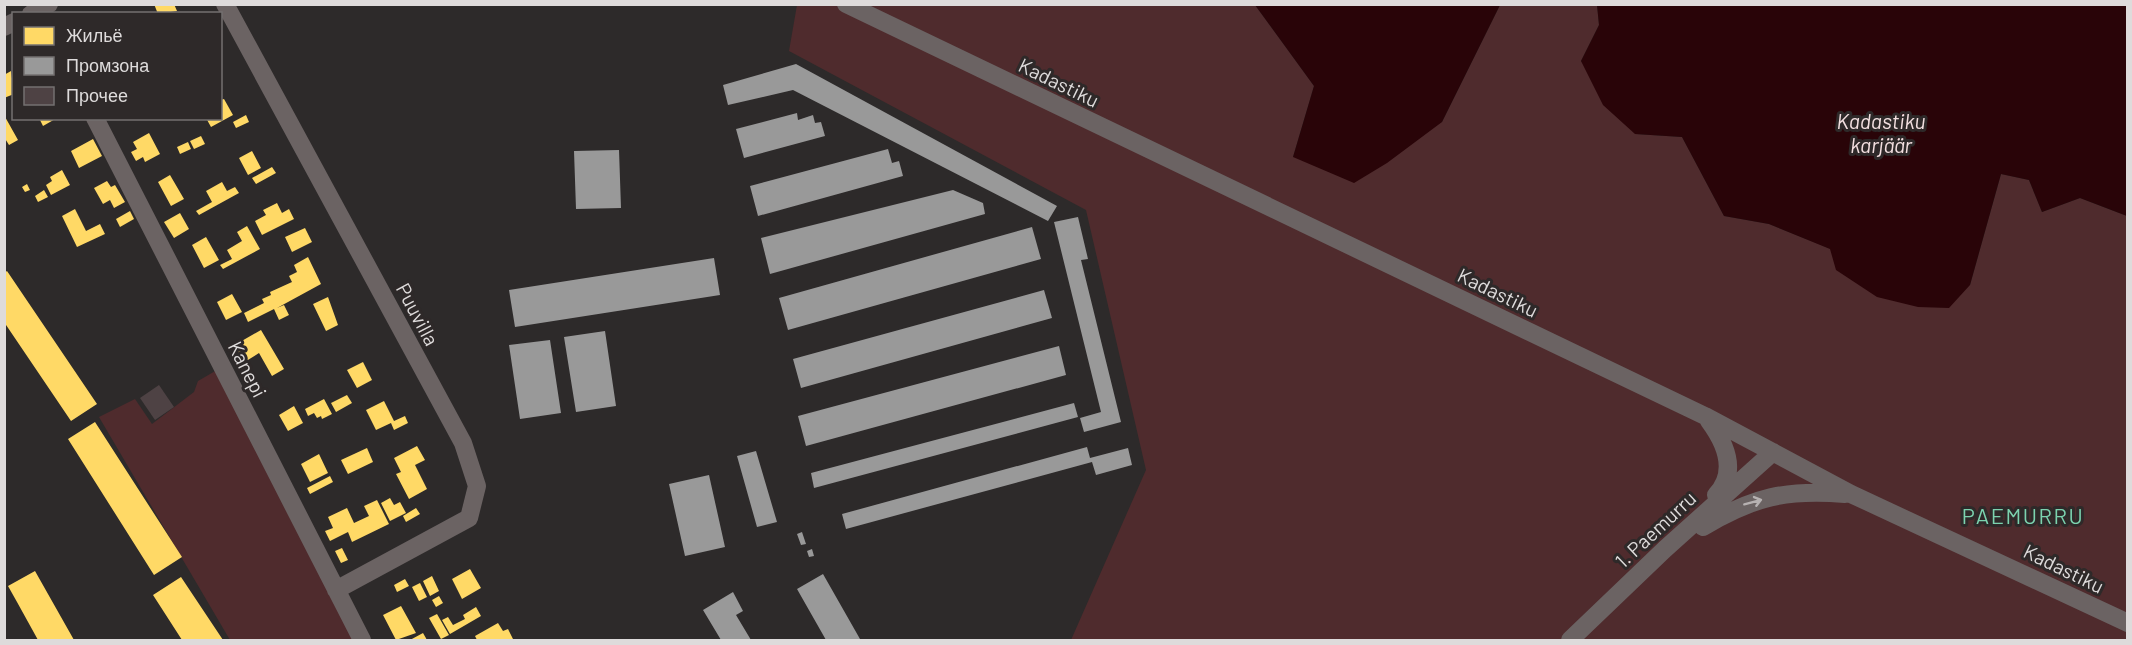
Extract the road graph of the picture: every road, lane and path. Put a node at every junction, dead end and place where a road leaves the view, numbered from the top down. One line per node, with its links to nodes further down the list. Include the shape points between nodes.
1 (225, 4): 8 (street, Puuvilla, via 463,443 477,486 469,518)
2 (846, 4): 4 (street, Kadastiku)
3 (96, 120): 8 (street, Kanepi)
4 (1705, 416): 5 (street, Kadastiku); 7 (street, via 1722,440 1729,463 1728,475 1723,487)
5 (1773, 452): 6 (street, Kadastiku); 7 (street, 1. Paemurru)
6 (1851, 495): 7 (street, one-way to 6, via 1737,506 1784,494); 9 (street, Kadastiku)
7 (1665, 549): 11 (street, 1. Paemurru)
8 (336, 590): 10 (street, Kanepi)
9 (2127, 623)
10 (362, 640)
11 (1570, 640)

